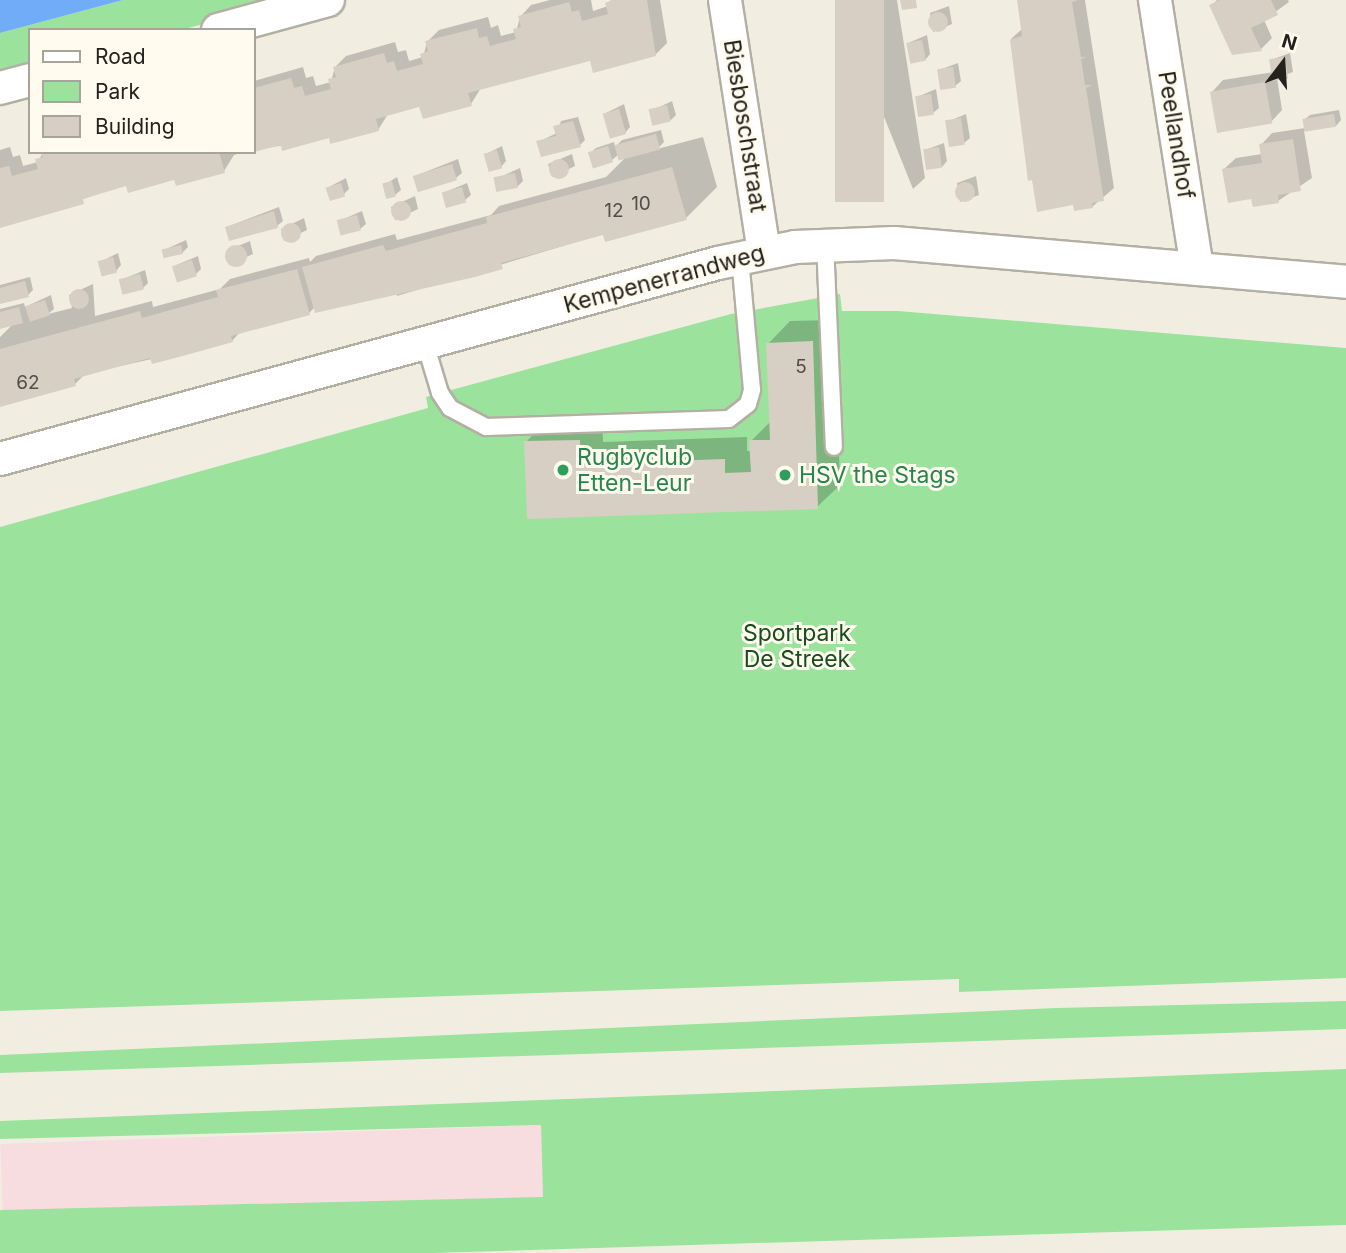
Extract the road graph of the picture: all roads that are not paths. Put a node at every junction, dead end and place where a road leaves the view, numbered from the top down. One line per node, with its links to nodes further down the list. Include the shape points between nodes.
1 (328, 0): 4 (street)
2 (725, 0): 8 (street, Biesboschstraat)
3 (1155, 0): 9 (street, Peellandhof)
4 (225, 28)
5 (28, 81): 6 (street)
6 (0, 88)
7 (825, 243): 8 (street, Kempenerrandweg); 9 (street, Kempenerrandweg, via 894,243); 12 (lane)
8 (752, 255): 11 (street, Kempenerrandweg); 11 (lane, via 752,390 748,404 729,419 510,430 486,427 450,408 440,393)
9 (1197, 269): 10 (street, Kempenerrandweg)
10 (1346, 282)
11 (425, 343): 13 (street, Kempenerrandweg)
12 (834, 447)
13 (0, 459)

